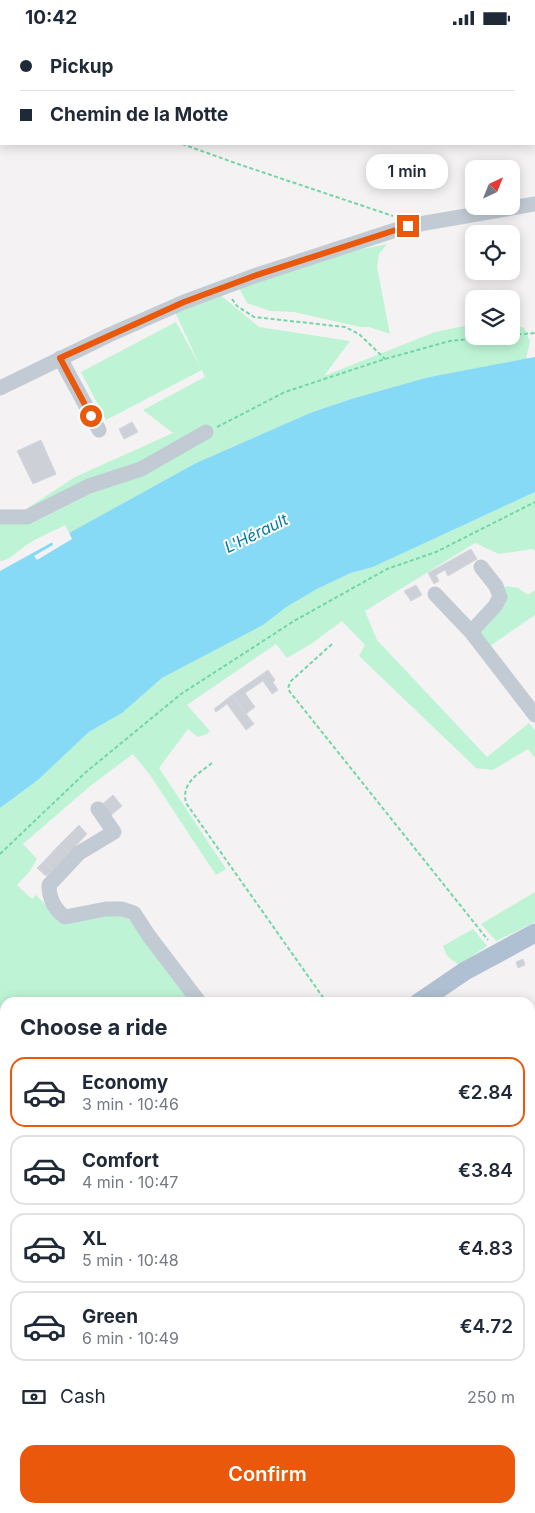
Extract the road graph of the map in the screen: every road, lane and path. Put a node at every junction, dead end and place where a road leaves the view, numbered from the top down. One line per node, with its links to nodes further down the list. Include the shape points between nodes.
1 (185, 145): 3 (path)
2 (535, 205): 3 (street)
3 (419, 224): 4 (street)
4 (223, 287): 8 (street); 9 (path, via 237,305 254,317 345,327)
5 (535, 333): 6 (path)
6 (520, 334)
7 (465, 339): 9 (path)
8 (60, 358): 10 (street); 11 (street)
9 (385, 359): 12 (path, via 286,392)
10 (0, 389)
11 (99, 430)
12 (206, 433): 14 (street, via 141,469 89,486 27,517)
13 (535, 503): 22 (path, via 436,552 387,569 294,621 181,694 86,772)
14 (0, 517)
15 (481, 567): 17 (street, via 496,586 500,597)
16 (435, 594): 17 (street)
17 (470, 632): 19 (street)
18 (332, 644): 24 (path, via 291,681 290,692)
19 (535, 715)
20 (212, 763): 26 (path, via 186,787 186,803)
21 (98, 809): 25 (street, via 114,831 79,853 49,885 56,910 65,917 106,909 134,913)
22 (0, 854)
23 (535, 933): 24 (main road)
24 (499, 953): 27 (main road)
25 (195, 997)
26 (323, 997)
27 (427, 997)

